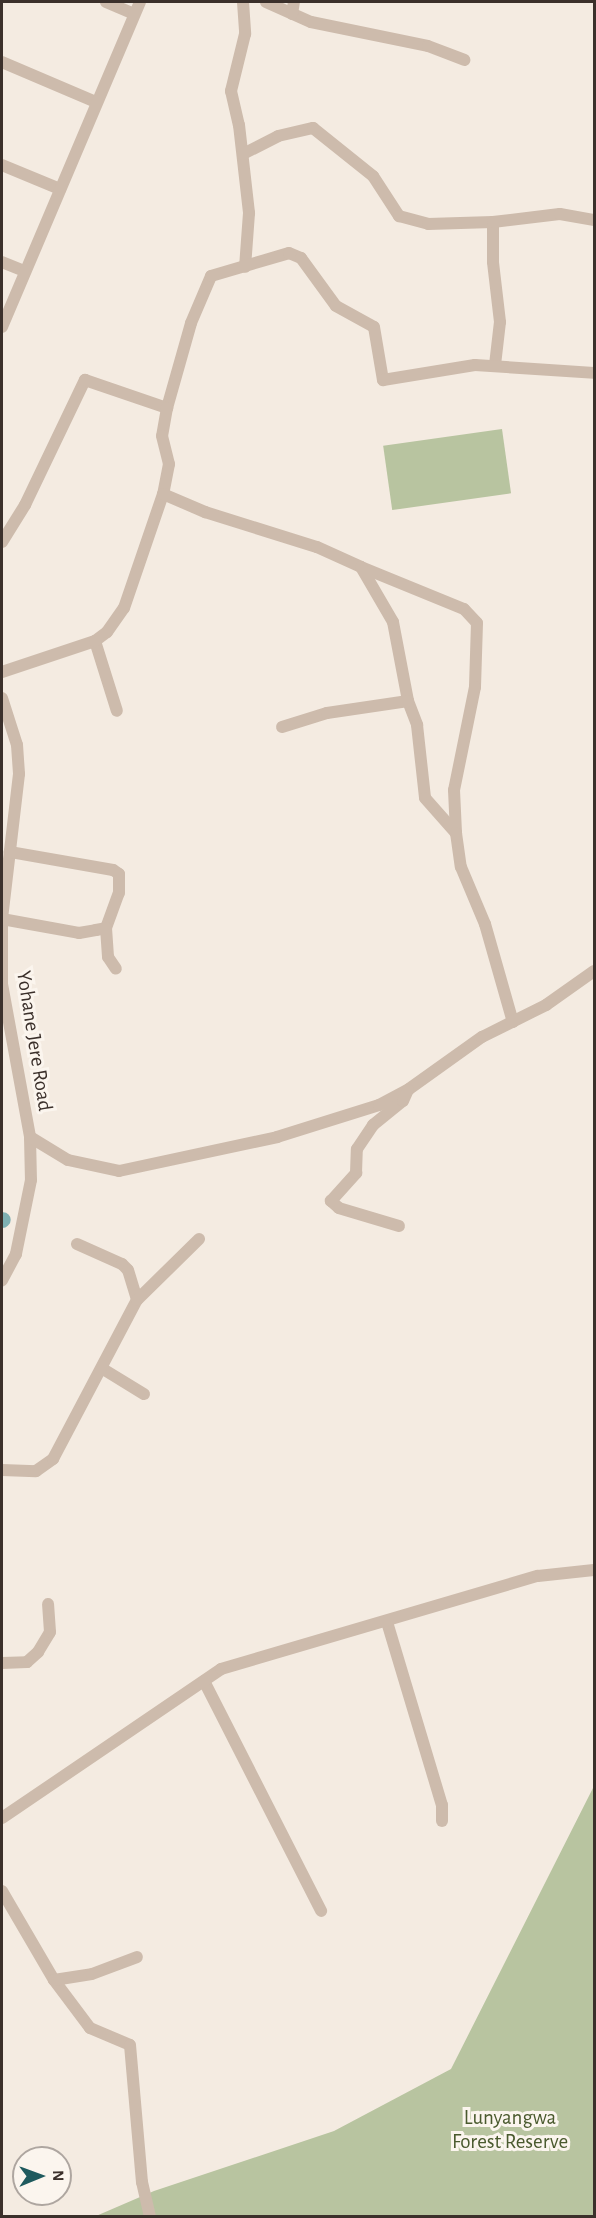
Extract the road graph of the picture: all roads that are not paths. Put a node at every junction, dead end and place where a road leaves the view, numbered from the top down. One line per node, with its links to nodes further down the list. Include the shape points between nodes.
1 (106, 2): 6 (street)
2 (140, 2): 6 (street)
3 (243, 2): 10 (street, via 245,34 231,91)
4 (266, 2): 5 (street)
5 (293, 8): 7 (street, via 311,22 439,49)
6 (134, 14): 9 (street)
7 (464, 60)
8 (2, 62): 9 (street)
9 (96, 102): 12 (street)
10 (243, 154): 14 (street, via 278,136 313,128 373,176 399,216 428,224); 16 (street, via 249,226)
11 (2, 165): 12 (street)
12 (60, 189): 17 (street)
13 (594, 220): 14 (street, via 560,214)
14 (493, 222): 19 (street, via 500,322)
15 (2, 262): 17 (street)
16 (245, 267): 19 (street, via 289,253 301,258 328,299 374,327 383,380 441,369); 21 (street, via 219,273 207,282 191,323)
17 (24, 271): 18 (street)
18 (2, 327)
19 (495, 365): 20 (street)
20 (594, 373)
21 (168, 408): 22 (street, via 162,436 170,464); 23 (street, via 85,380 25,505)
22 (163, 494): 24 (street, via 205,512 317,547); 25 (street, via 124,608)
23 (2, 542)
24 (361, 567): 28 (street, via 393,622); 31 (street, via 464,609 477,623 475,687 454,790)
25 (95, 642): 26 (street); 29 (street)
26 (2, 672)
27 (2, 698): 32 (street, Yohane Jere Road, via 17,745 19,774)
28 (408, 701): 30 (street, via 327,713); 31 (street, via 417,725 425,798)
29 (117, 711)
30 (282, 727)
31 (456, 832): 38 (street, via 461,867 485,924)
32 (10, 852): 33 (street, Yohane Jere Road); 34 (street, via 119,874 119,893)
33 (2, 919): 34 (street, via 79,933); 37 (street, Yohane Jere Road)
34 (106, 928): 35 (street, via 108,957)
35 (116, 969)
36 (594, 971): 38 (street)
37 (2, 984): 40 (street, Yohane Jere Road)
38 (513, 1022): 39 (street, via 482,1037)
39 (409, 1089): 40 (street, via 379,1105 277,1137 136,1169 99,1169 68,1160); 41 (street, via 403,1101 374,1125 357,1149 356,1173 331,1201 339,1208)
40 (30, 1137): 44 (street, Yohane Jere Road, via 31,1180 24,1227)
41 (399, 1226)
42 (199, 1239): 45 (street)
43 (77, 1244): 45 (street, via 122,1264 128,1270)
44 (2, 1280)
45 (137, 1300): 46 (street)
46 (103, 1369): 47 (street); 48 (street, via 53,1459 36,1471)
47 (144, 1394)
48 (2, 1470)
49 (594, 1570): 51 (street, via 538,1576)
50 (48, 1604): 52 (street, via 50,1632 38,1652 27,1662)
51 (387, 1622): 53 (street, via 221,1669); 55 (street, via 442,1805)
52 (2, 1663)
53 (204, 1681): 54 (street); 57 (street)
54 (2, 1818)
55 (442, 1821)
56 (2, 1891): 59 (street)
57 (321, 1911)
58 (137, 1957): 59 (street, via 92,1974)
59 (54, 1980): 60 (street, via 90,2028 130,2045 142,2182)
60 (150, 2217)

